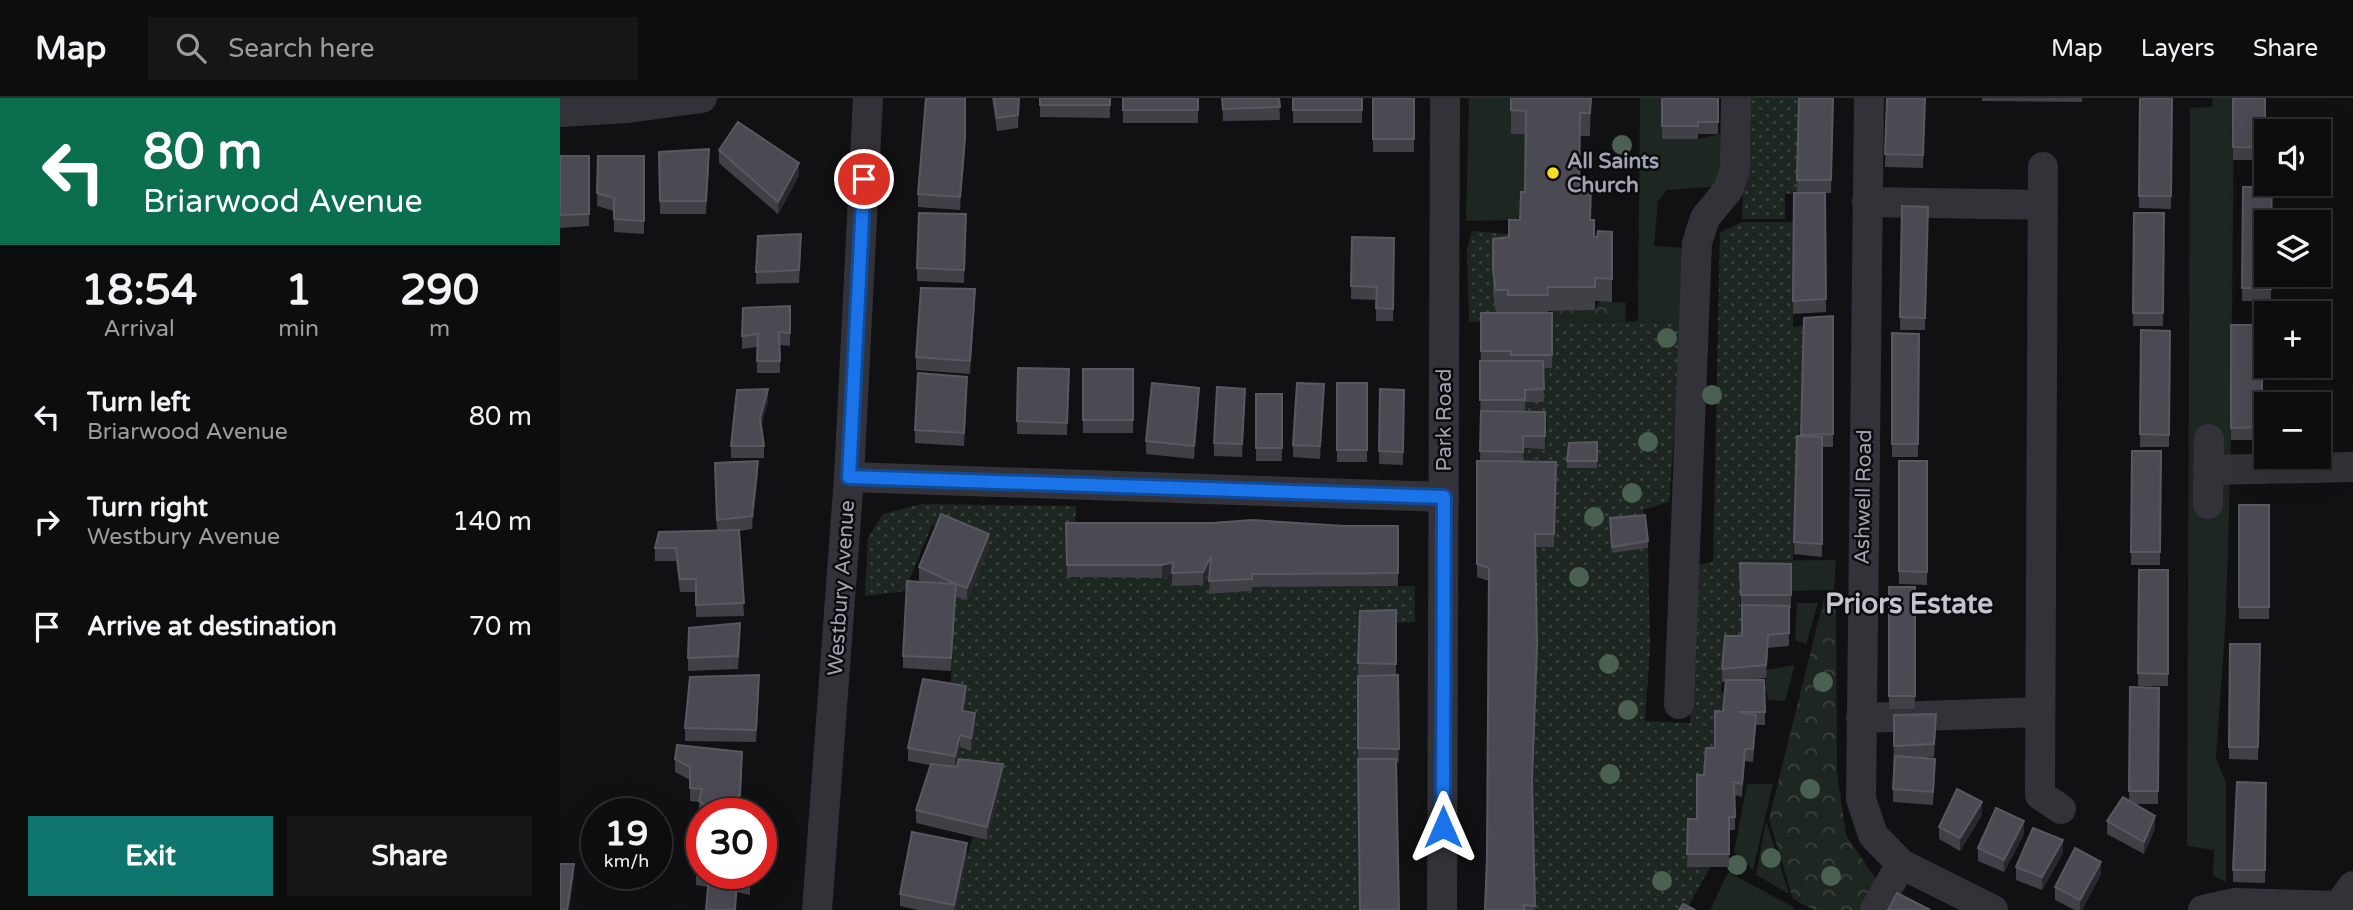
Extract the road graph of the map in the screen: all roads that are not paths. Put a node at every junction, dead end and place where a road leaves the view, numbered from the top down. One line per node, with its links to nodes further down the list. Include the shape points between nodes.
1 (702, 98): 6 (street)
2 (868, 98): 13 (street, Westbury Avenue)
3 (1445, 98): 14 (street, Park Road)
4 (1736, 98): 16 (street, via 1735,170 1728,190 1705,218 1697,243 1686,528 1672,671)
5 (1869, 98): 8 (street, Ashwell Road)
6 (560, 112)
7 (2043, 167): 9 (street)
8 (1867, 202): 9 (street); 18 (street, Ashwell Road)
9 (2043, 205): 17 (street)
10 (2209, 439): 12 (street)
11 (2353, 467): 12 (street)
12 (2208, 470): 15 (street)
13 (849, 477): 14 (street); 23 (street, Westbury Avenue)
14 (1444, 497): 24 (street, Park Road)
15 (2208, 504)
16 (1679, 704)
17 (2040, 712): 18 (street); 19 (street, via 2040,795)
18 (1861, 718): 20 (street, Ashwell Road, via 1861,799 1873,835)
19 (2061, 809)
20 (1901, 864): 25 (street); 26 (street, Ashwell Road)
21 (2353, 886): 22 (street, via 2338,906 2235,903)
22 (2204, 909)
23 (817, 910)
24 (1442, 910)
25 (1875, 910)
26 (1993, 910)

